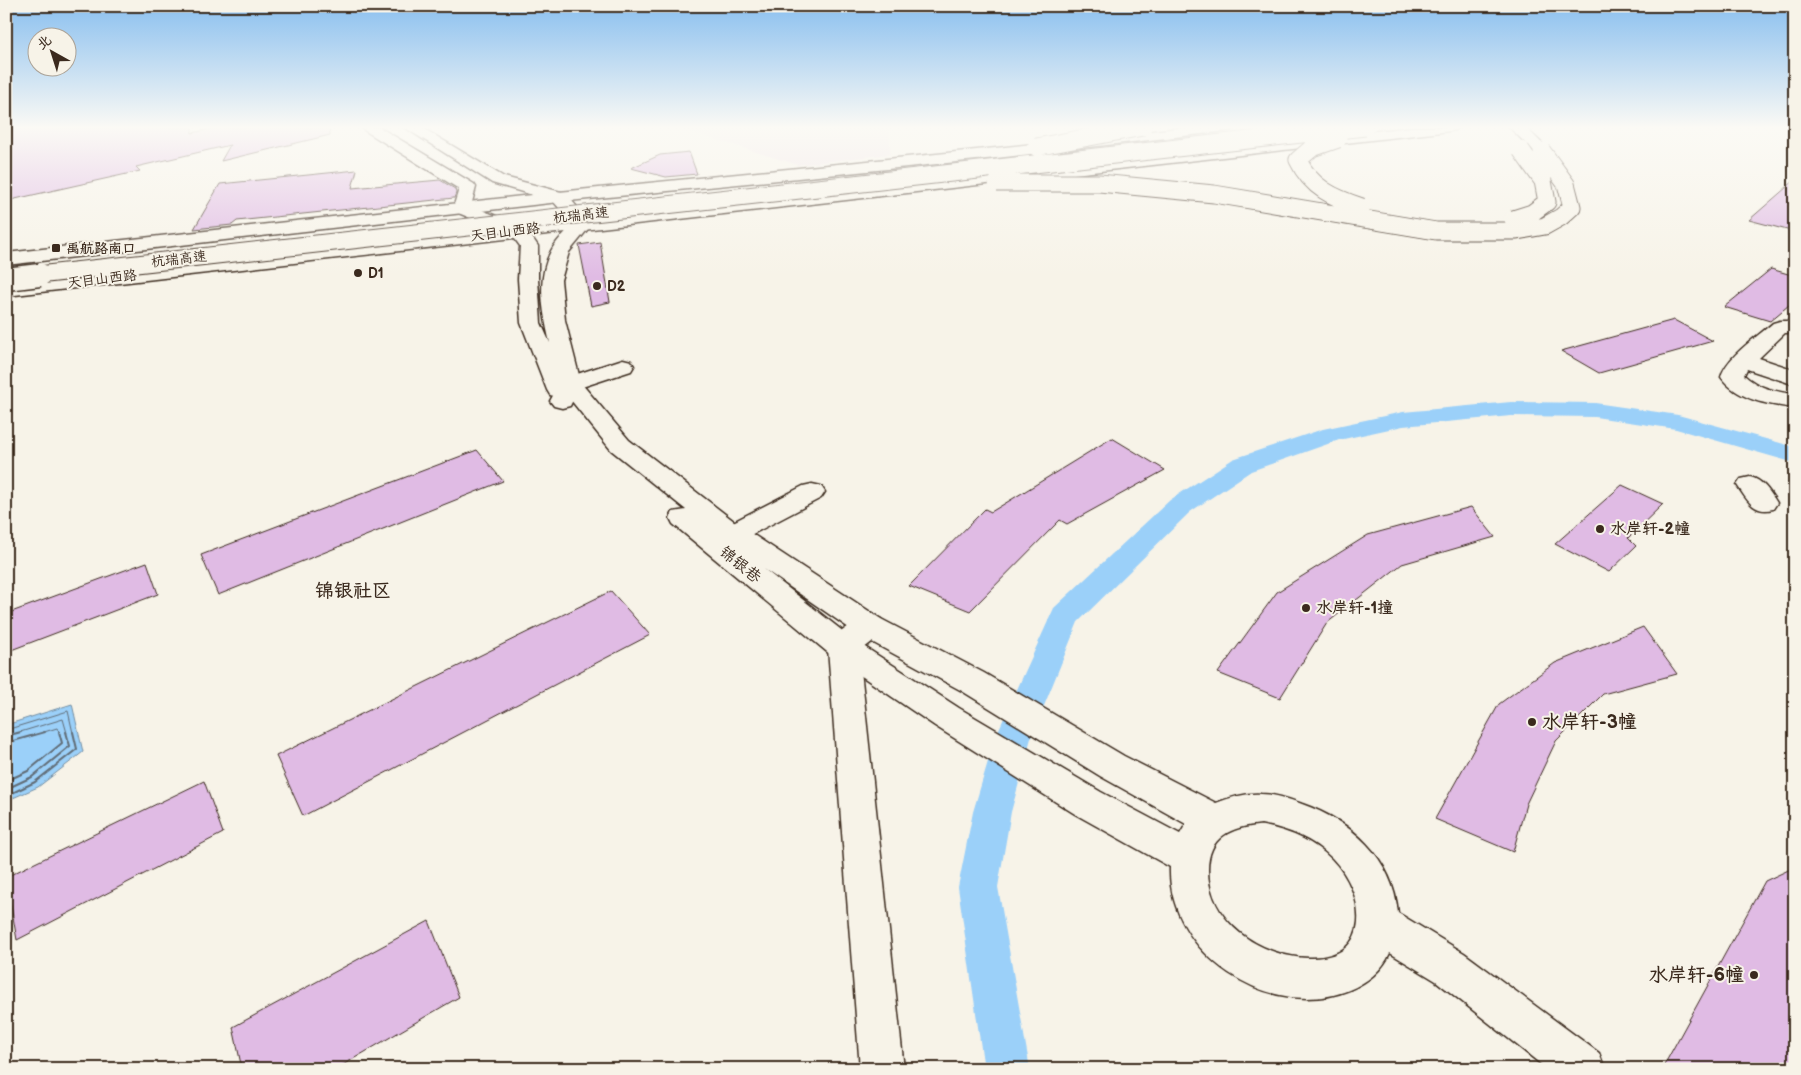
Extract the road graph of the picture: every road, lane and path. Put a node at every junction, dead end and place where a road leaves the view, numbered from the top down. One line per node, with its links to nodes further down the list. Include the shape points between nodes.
1 (452, 177): 11 (main road, via 468,187)
2 (493, 177): 10 (main road)
3 (756, 177): 10 (main road, 天目山西路)
4 (822, 177): 15 (main road, 杭瑞高速)
5 (940, 177): 12 (main road, 杭瑞高速, bridge)
6 (978, 177): 12 (main road, 天目山西路)
7 (1307, 177): 8 (main road, bridge, via 1343,201 1393,216 1477,222 1516,218 1539,210 1547,202)
8 (1540, 177)
9 (1563, 177): 12 (main road, bridge, via 1571,195 1572,207 1561,217 1545,226 1489,232 1436,231 1214,194 1098,183 959,183)
10 (559, 197): 11 (main road, 天目山西路); 12 (main road)
11 (462, 208): 13 (main road); 14 (main road, 天目山西路)
12 (585, 219): 13 (main road, 天目山西路); 16 (main road, 杭瑞高速, bridge); 22 (main road, 锦银巷, via 560,251 551,280)
13 (519, 231): 17 (main road, 天目山西路); 22 (main road, 锦银巷, via 529,246 531,323)
14 (6, 259)
15 (6, 266)
16 (6, 279)
17 (6, 290)
18 (1795, 327): 19 (main road, via 1780,327)
19 (1743, 360): 21 (main road); 23 (main road, via 1734,369 1732,377 1740,386 1757,394)
20 (623, 366): 22 (main road)
21 (1795, 378)
22 (566, 392): 25 (main road, 锦银巷, via 600,446 637,481)
23 (1795, 401)
24 (812, 492): 25 (main road)
25 (724, 538): 26 (main road, 锦银巷); 26 (main road, 锦银巷)
26 (856, 638): 27 (main road, 锦银巷, via 974,682 1112,766); 28 (main road, 锦银巷, via 947,717 1088,803); 30 (main road)
27 (1215, 821): 28 (main road, via 1198,837); 29 (main road, via 1227,815 1261,809 1304,820 1329,833 1351,852 1367,874 1377,899)
28 (1189, 858): 29 (main road, via 1188,876 1193,901 1206,924 1234,954 1265,971 1297,979 1328,978 1354,967 1372,949)
29 (1380, 924): 31 (main road, via 1450,967)
30 (882, 1069)
31 (1582, 1069)

